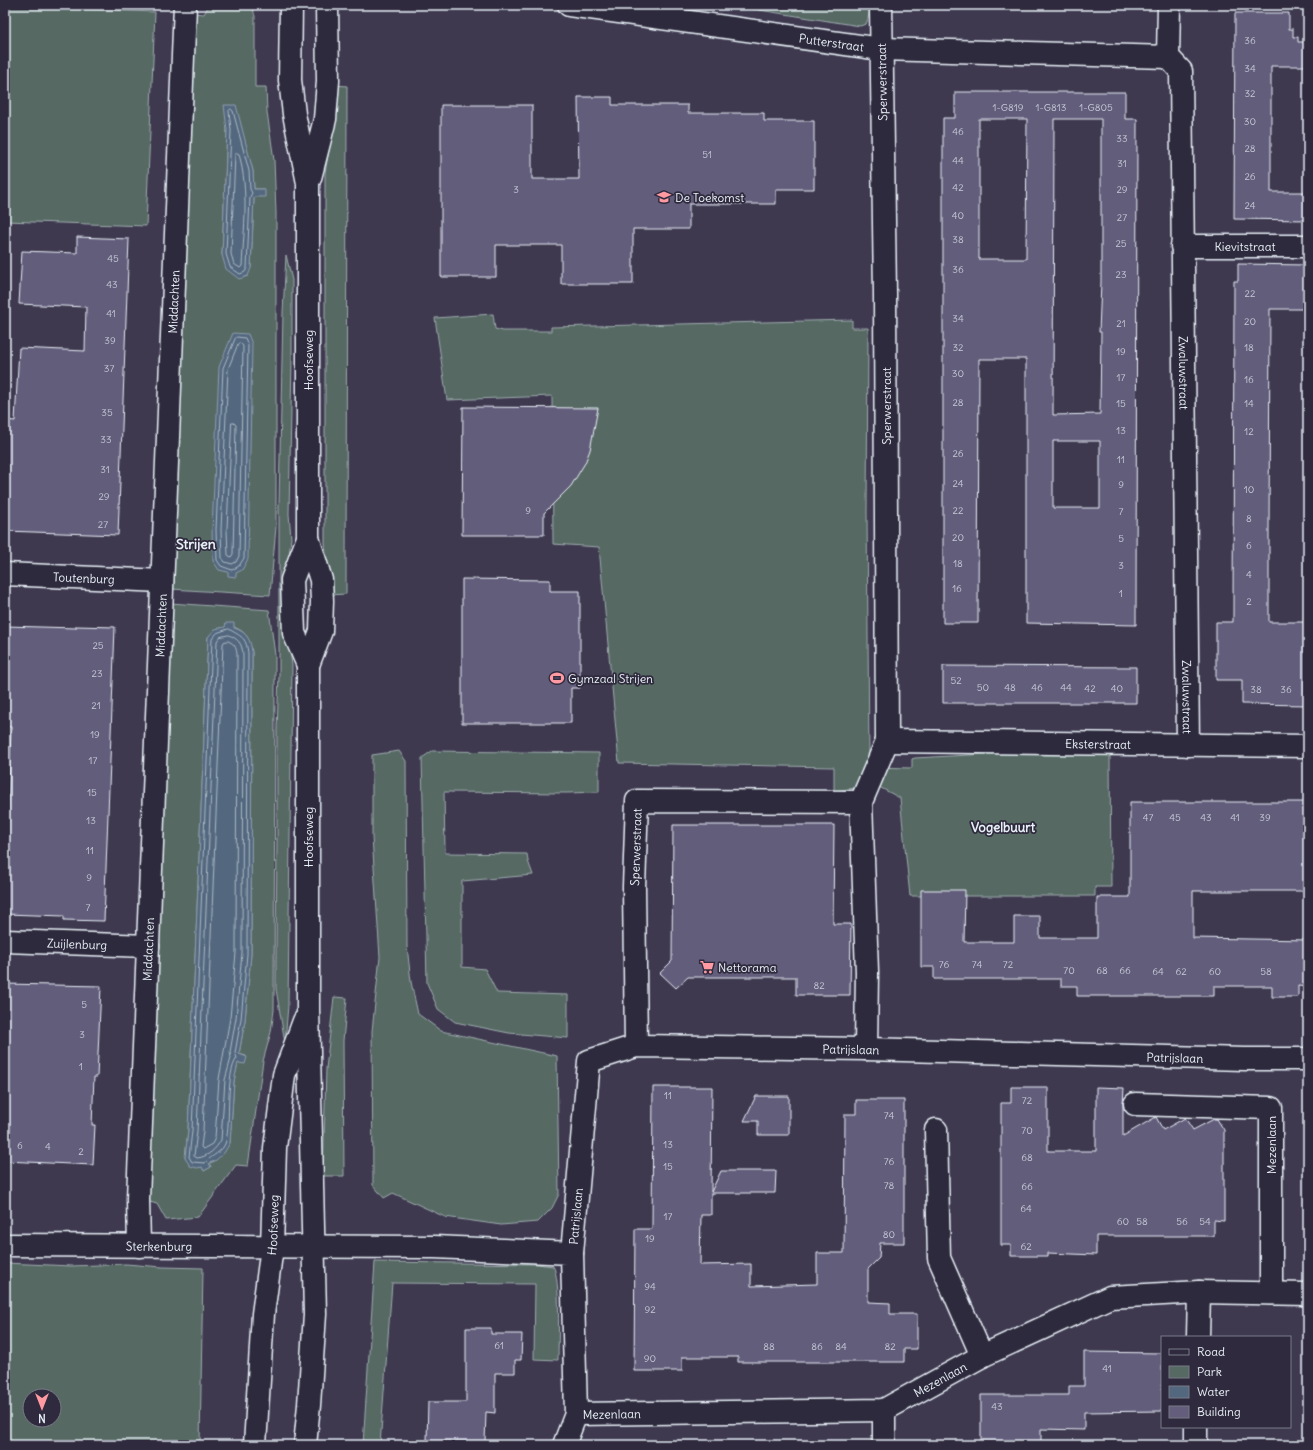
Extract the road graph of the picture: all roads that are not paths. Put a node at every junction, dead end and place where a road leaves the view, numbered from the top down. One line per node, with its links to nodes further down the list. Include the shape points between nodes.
1 (186, 5): 14 (street, Middachten)
2 (291, 5): 9 (street, Hoofseweg, via 290,80)
3 (328, 5): 9 (street, Hoofseweg, via 328,81 324,119)
4 (569, 5): 7 (street, Putterstraat)
5 (881, 5): 7 (street, Sperwerstraat)
6 (1169, 5): 8 (street)
7 (881, 49): 8 (street, Putterstraat); 16 (street, Sperwerstraat)
8 (1168, 56): 10 (street, Zwaluwstraat, via 1181,71)
9 (308, 183): 12 (street, Hoofseweg)
10 (1182, 246): 11 (street, Kievitstraat); 17 (street, Zwaluwstraat)
11 (1308, 246)
12 (308, 538): 15 (street, Hoofseweg, via 321,580 322,601 321,632); 15 (street, Hoofseweg, via 292,580 294,633)
13 (5, 574): 14 (street, Toutenburg)
14 (162, 581): 21 (street, Middachten)
15 (308, 665): 22 (street, Hoofseweg)
16 (887, 741): 17 (street, Eksterstraat); 19 (street, Sperwerstraat)
17 (1188, 746): 18 (street, Eksterstraat)
18 (1308, 746)
19 (861, 802): 23 (street, Sperwerstraat, via 637,802 634,887); 24 (street, Sperwerstraat)
20 (5, 941): 21 (street, Zuijlenburg)
21 (148, 946): 29 (street, Middachten, via 138,1199)
22 (308, 1009): 30 (street, Hoofseweg, via 284,1075 275,1148); 31 (street, Hoofseweg)
23 (636, 1046): 24 (street, Patrijslaan); 32 (street, Patrijslaan, via 589,1062)
24 (866, 1049): 25 (street, Patrijslaan)
25 (1308, 1059)
26 (1135, 1104): 34 (street, Mezenlaan, via 1271,1108)
27 (936, 1130): 37 (street, via 939,1258)
28 (5, 1245): 29 (street, Sterkenburg)
29 (139, 1246): 30 (street, Sterkenburg)
30 (272, 1247): 31 (street, Sterkenburg); 41 (street, Hoofseweg, via 263,1314)
31 (314, 1247): 32 (street, via 434,1247); 42 (street, Hoofseweg, via 315,1314)
32 (572, 1253): 39 (street, Mezenlaan)
33 (1199, 1292): 34 (street, Mezenlaan); 36 (street); 37 (street, Mezenlaan, via 1110,1297)
34 (1271, 1293): 35 (street, Mezenlaan)
35 (1308, 1294)
36 (1198, 1336)
37 (982, 1356): 38 (street, Mezenlaan)
38 (884, 1410): 39 (street, Mezenlaan); 44 (street)
39 (576, 1414): 43 (street)
40 (1196, 1428): 45 (street)
41 (255, 1445)
42 (305, 1445)
43 (564, 1445)
44 (884, 1445)
45 (1196, 1445)

